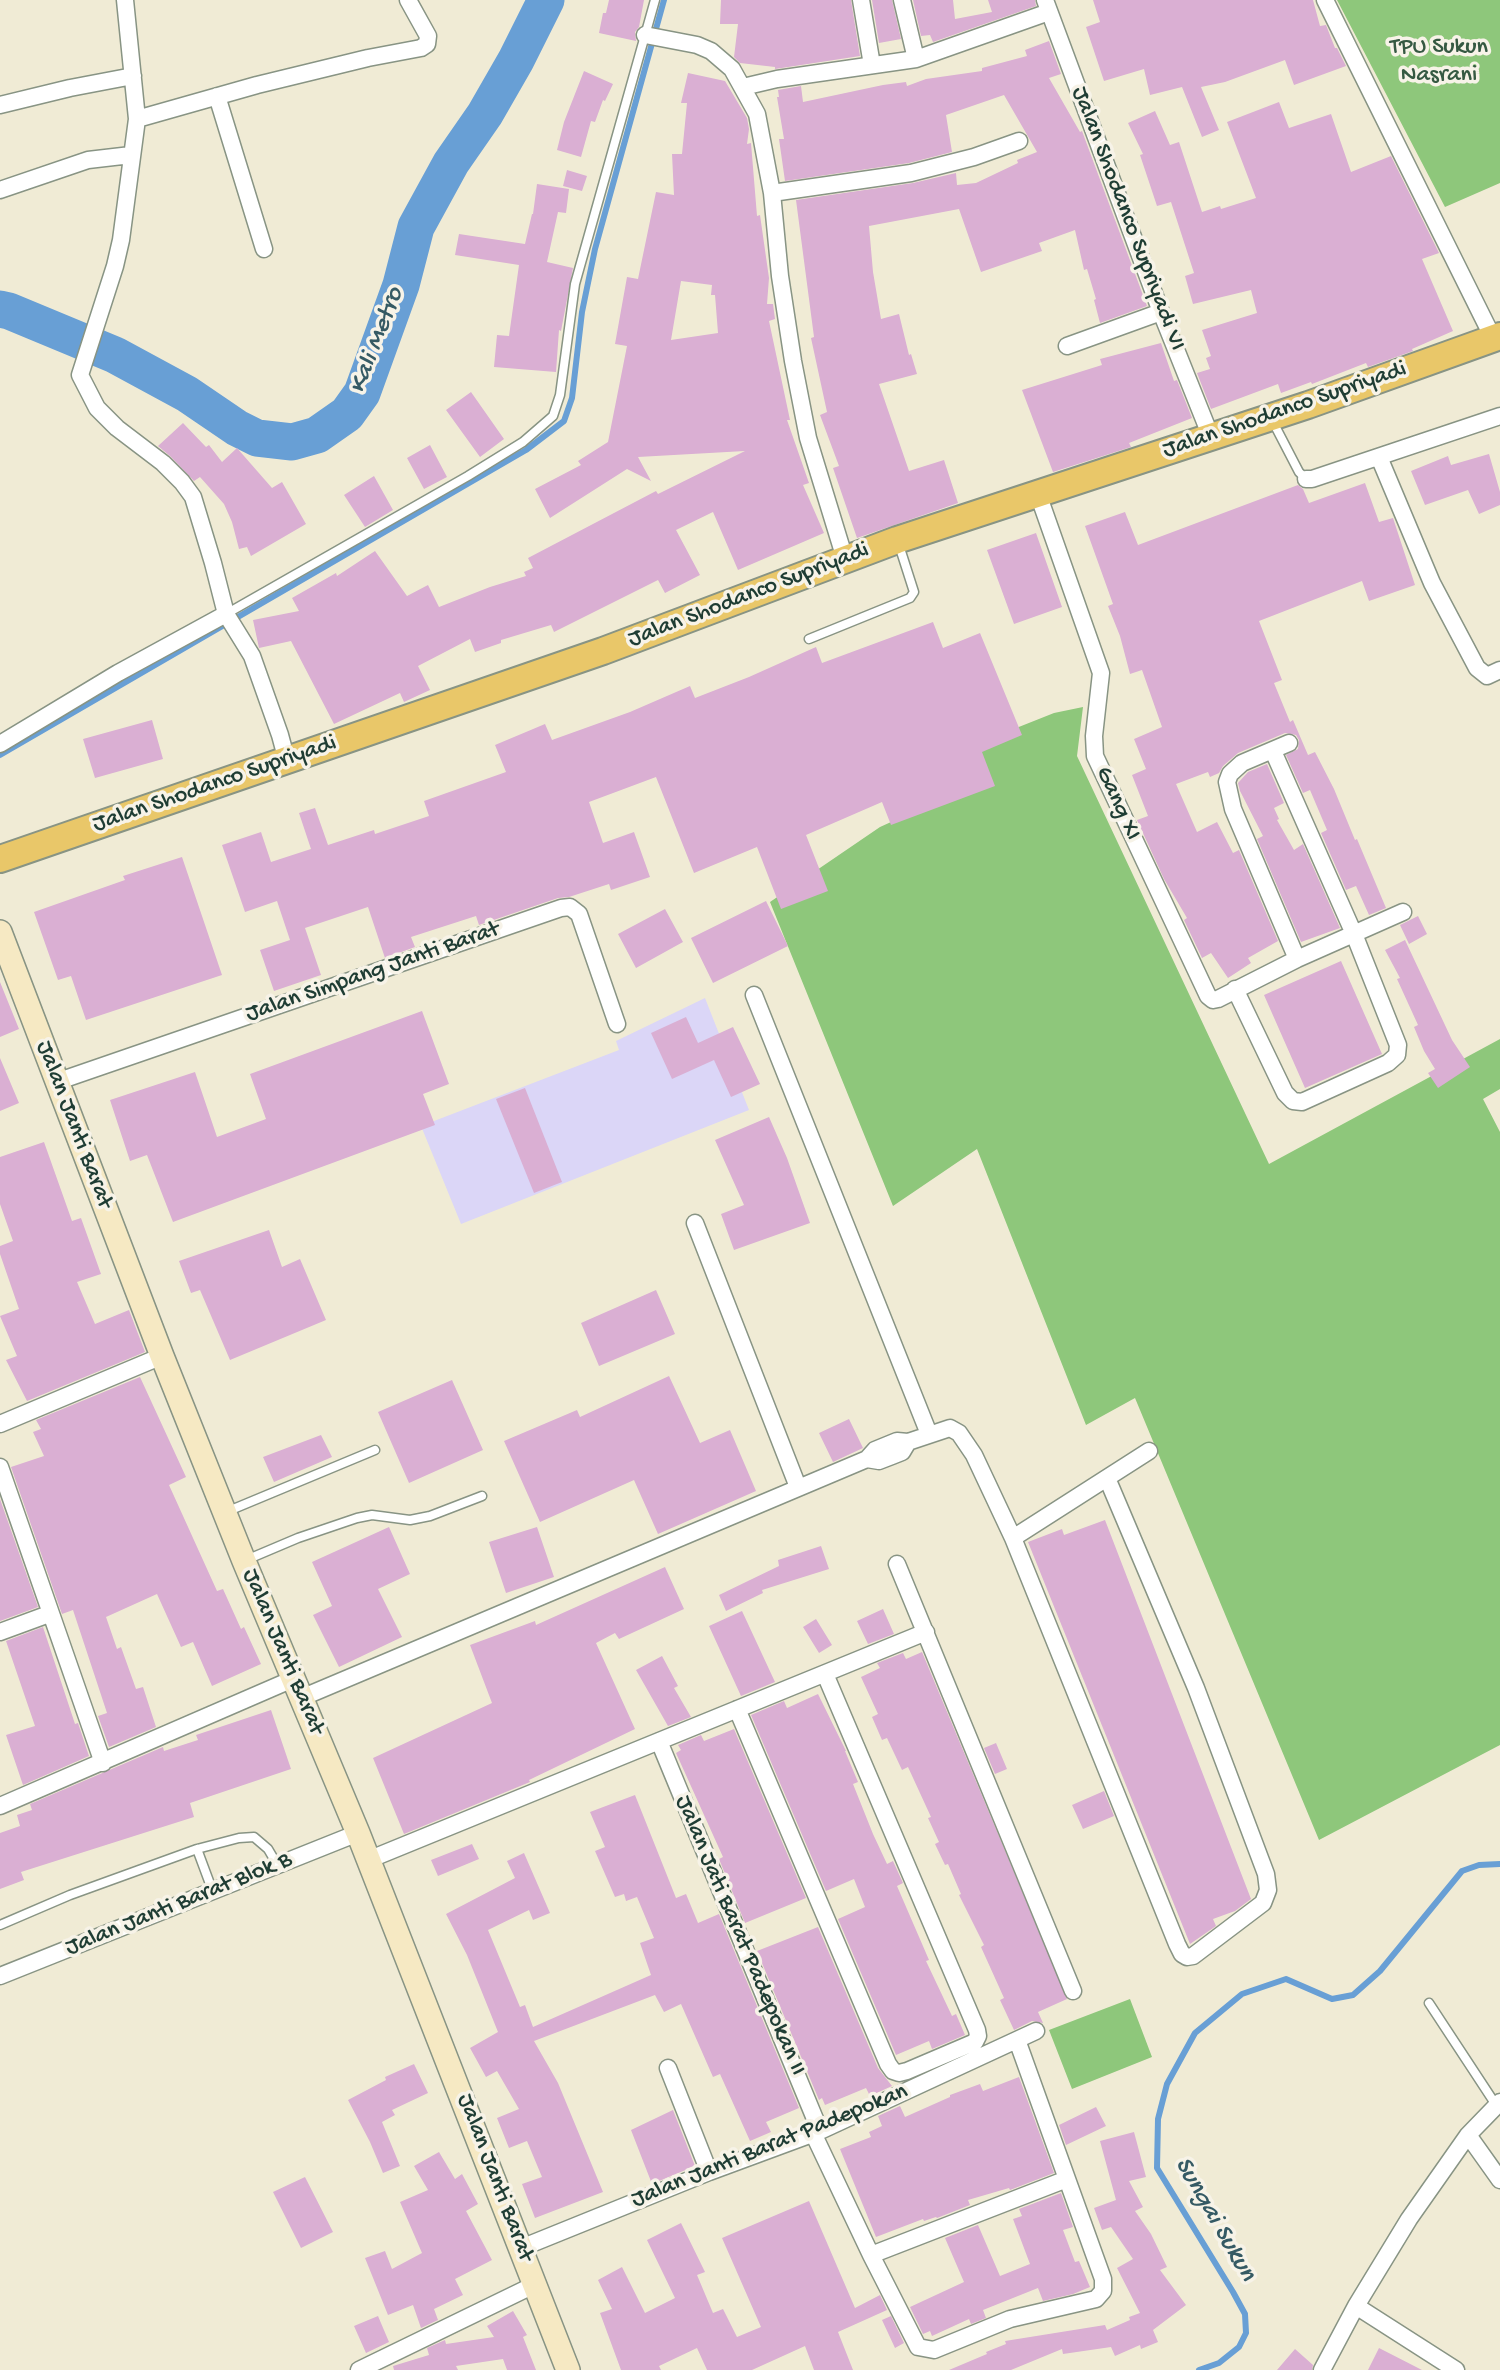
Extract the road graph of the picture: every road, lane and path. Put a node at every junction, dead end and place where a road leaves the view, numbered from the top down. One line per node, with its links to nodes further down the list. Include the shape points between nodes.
1 (125, 0): 11 (street)
2 (408, 0): 13 (street, via 428,36 424,46)
3 (655, 0): 8 (lane)
4 (861, 0): 10 (street)
5 (902, 0): 9 (street)
6 (1325, 0): 22 (street)
7 (1047, 6): 9 (street); 21 (street, Jalan Shodanco Supriyadi VI)
8 (648, 35): 12 (street, via 711,51 732,69); 32 (lane, via 578,270 561,395 553,416 523,442)
9 (916, 59): 10 (street)
10 (872, 65): 12 (street)
11 (133, 76): 14 (street); 15 (street)
12 (743, 87): 19 (street, via 757,114)
13 (217, 96): 15 (street); 20 (street)
14 (0, 105)
15 (137, 119): 17 (street)
16 (1019, 141): 19 (street, via 911,173)
17 (131, 155): 18 (street, via 88,160); 32 (street, via 121,240 80,375 97,408 163,463 193,498)
18 (0, 190)
19 (772, 193): 31 (street, via 780,276 808,438)
20 (264, 249)
21 (1161, 312): 23 (street); 26 (street, Jalan Shodanco Supriyadi VI)
22 (1496, 337): 25 (main road, Jalan Shodanco Supriyadi)
23 (1067, 346)
24 (1500, 416): 27 (street)
25 (1270, 417): 26 (main road, Jalan Shodanco Supriyadi); 28 (lane)
26 (1211, 437): 29 (main road, Jalan Shodanco Supriyadi)
27 (1379, 457): 28 (street); 34 (street, via 1432,583 1477,668 1487,676)
28 (1306, 479)
29 (1038, 494): 30 (main road, Jalan Shodanco Supriyadi); 44 (street, Gang XI, via 1101,673 1094,736 1102,775 1208,996 1218,999)
30 (897, 540): 31 (main road, Jalan Shodanco Supriyadi); 33 (lane, via 914,592 911,598)
31 (845, 559): 38 (main road, Jalan Shodanco Supriyadi, via 603,651)
32 (230, 620): 36 (street, via 118,673); 38 (street, via 252,656)
33 (809, 639)
34 (1500, 670)
35 (1289, 743): 37 (street)
36 (0, 744)
37 (1273, 751): 42 (street); 43 (street, via 1242,763 1227,782 1233,809)
38 (287, 761): 39 (main road, Jalan Shodanco Supriyadi)
39 (0, 859)
40 (1403, 912): 42 (street, Gang XI)
41 (0, 932): 47 (street, Jalan Janti Barat)
42 (1354, 934): 43 (street, Gang XI); 44 (street, via 1398,1045 1397,1055 1388,1063 1302,1102 1293,1101)
43 (1297, 959): 44 (street, Gang XI)
44 (1235, 989)
45 (754, 995): 51 (street)
46 (618, 1024): 47 (street, Jalan Simpang Janti Barat, via 579,914 570,907)
47 (56, 1082): 49 (street, Jalan Janti Barat)
48 (695, 1223): 56 (street)
49 (162, 1356): 50 (street); 58 (street, Jalan Janti Barat)
50 (0, 1424)
51 (929, 1434): 56 (street, via 897,1441 875,1450 867,1459); 59 (street, via 950,1429 966,1441)
52 (375, 1450): 58 (lane)
53 (1149, 1451): 55 (street)
54 (0, 1467): 62 (street)
55 (1107, 1478): 59 (street); 59 (street, via 1196,1688 1266,1874 1268,1890 1263,1903 1192,1956 1182,1954 1177,1944)
56 (798, 1487): 66 (street)
57 (482, 1496): 60 (lane, via 410,1520 357,1518)
58 (224, 1512): 60 (street, Jalan Janti Barat)
59 (1013, 1538)
60 (244, 1561): 66 (street, Jalan Janti Barat)
61 (897, 1564): 64 (street)
62 (49, 1614): 63 (street); 69 (street)
63 (0, 1632)
64 (926, 1632): 65 (street); 78 (street)
65 (825, 1674): 67 (street); 67 (street, via 977,2030 975,2042 908,2071 893,2071 888,2064)
66 (297, 1689): 69 (street); 71 (street, Jalan Janti Barat)
67 (737, 1709): 68 (street)
68 (659, 1741): 73 (street); 84 (street, Jalan Jati Barat Padepokan II)
69 (103, 1763): 70 (street)
70 (0, 1807)
71 (358, 1833): 73 (street, Jalan Janti Barat); 74 (street, Jalan Janti Barat Blok B)
72 (197, 1849): 74 (lane, via 254,1837); 75 (lane); 76 (lane)
73 (369, 1860): 89 (street, Jalan Janti Barat)
74 (278, 1867): 75 (street, Jalan Janti Barat Blok B)
75 (213, 1892): 77 (street, Jalan Janti Barat Blok B)
76 (0, 1925)
77 (0, 1976)
78 (1073, 1992)
79 (1429, 2003): 83 (lane)
80 (1036, 2031): 81 (street, Jalan Janti Barat Padepokan)
81 (1017, 2040): 84 (street, Jalan Janti Barat Padepokan); 87 (street)
82 (668, 2068): 86 (street)
83 (1498, 2103): 85 (street)
84 (816, 2132): 86 (street, Jalan Janti Barat Padepokan); 90 (street, Jalan Jati Barat Padepokan II)
85 (1468, 2135): 88 (street); 92 (street)
86 (709, 2172): 89 (street, Jalan Janti Barat Padepokan)
87 (1067, 2179): 90 (street); 90 (street, Jalan Jati Barat Padepokan II, via 1103,2279 1096,2299 1010,2319 934,2350 925,2349 914,2341)
88 (1500, 2180)
89 (521, 2248): 91 (street, Jalan Janti Barat)
90 (871, 2256)
91 (536, 2284): 93 (street); 94 (street, Jalan Janti Barat)
92 (1356, 2306): 95 (street); 96 (street)
93 (359, 2370)
94 (568, 2370)
95 (1322, 2370)
96 (1456, 2370)

